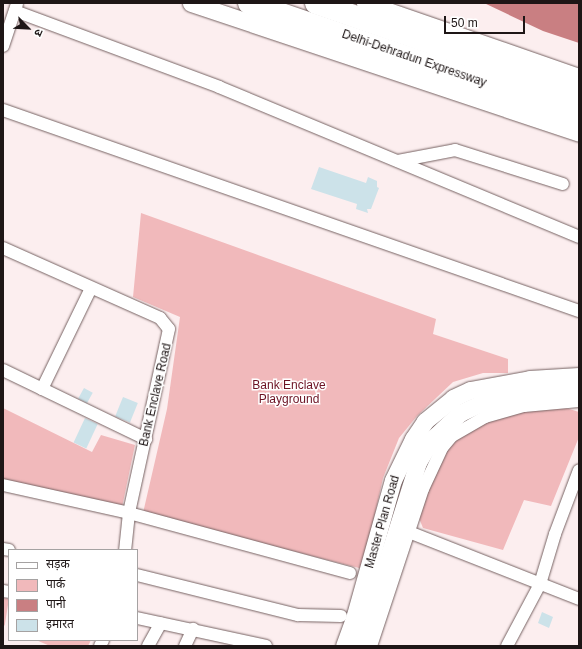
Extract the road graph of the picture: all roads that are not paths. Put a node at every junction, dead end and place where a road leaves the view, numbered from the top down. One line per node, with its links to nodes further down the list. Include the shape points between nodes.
1 (191, 3): 6 (main road)
2 (316, 3): 10 (highway, Delhi-Dehradun Expressway)
3 (365, 3): 9 (main road)
4 (16, 7): 8 (street); 14 (street)
5 (247, 7): 6 (main road); 7 (highway, Delhi-Dehradun Expressway)
6 (225, 15): 7 (main road)
7 (273, 21): 12 (highway, Delhi-Dehradun Expressway); 13 (main road)
8 (3, 46)
9 (579, 77)
10 (579, 94)
11 (3, 110): 19 (street)
12 (579, 116)
13 (579, 133)
14 (398, 161): 15 (street, via 455,150); 16 (street)
15 (563, 184)
16 (579, 237)
17 (3, 248): 18 (street, Bank Enclave Road)
18 (91, 288): 22 (street); 25 (street, Bank Enclave Road, via 160,318 169,329)
19 (579, 311)
20 (3, 370): 22 (street)
21 (579, 376): 43 (main road, Master Plan Road, via 530,379 470,390 453,398 425,422 413,439 393,480)
22 (42, 389): 25 (street)
23 (579, 390): 31 (main road, via 522,395 479,404 460,413 443,426 418,462)
24 (579, 401): 29 (street, via 524,406 485,417 452,436 435,461)
25 (146, 438): 28 (street, Bank Enclave Road)
26 (579, 470): 34 (street)
27 (3, 485): 28 (street)
28 (129, 513): 30 (street, Bank Enclave Road); 32 (street)
29 (409, 532): 31 (street); 34 (street)
30 (125, 549)
31 (393, 563): 44 (main road); 45 (street)
32 (350, 573)
33 (138, 575): 36 (street, via 298,615)
34 (540, 584): 35 (street); 46 (street)
35 (579, 599)
36 (341, 616)
37 (138, 618): 38 (street)
38 (160, 623): 39 (street); 40 (street)
39 (193, 629): 41 (street); 42 (street)
40 (148, 646)
41 (185, 646)
42 (266, 646)
43 (344, 646)
44 (360, 646)
45 (372, 646)
46 (507, 646)

